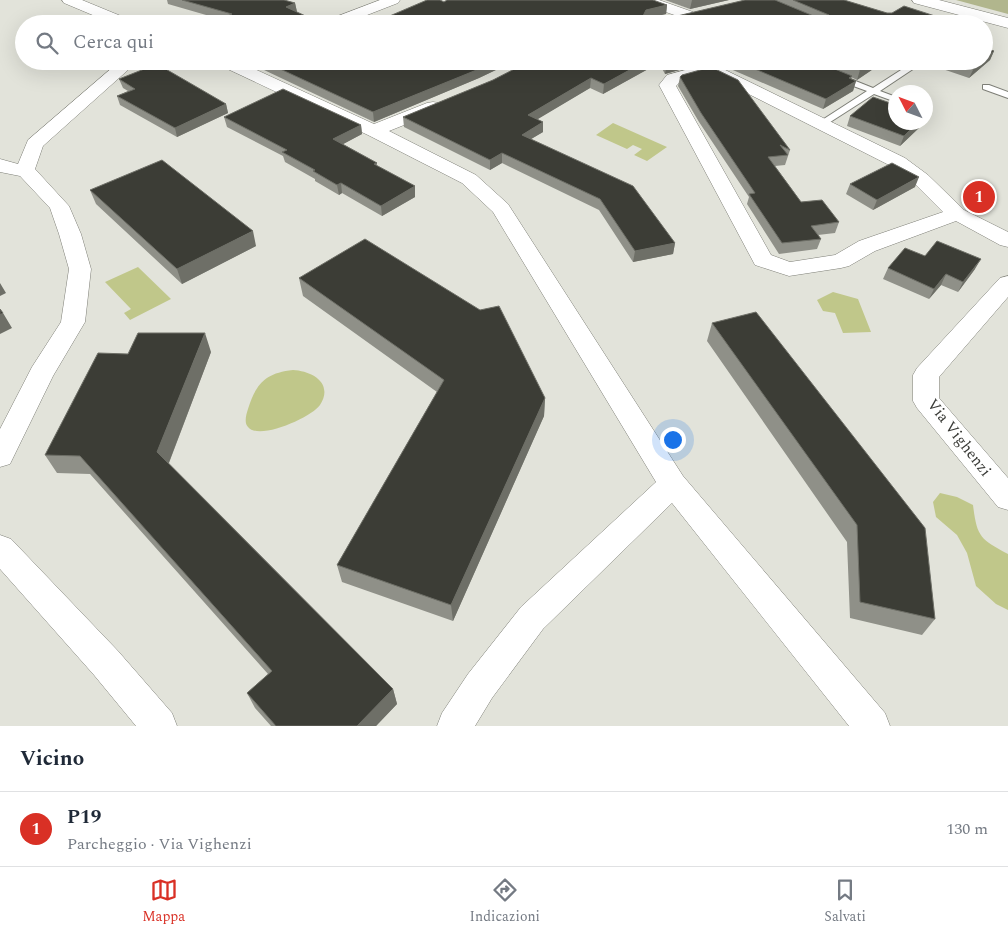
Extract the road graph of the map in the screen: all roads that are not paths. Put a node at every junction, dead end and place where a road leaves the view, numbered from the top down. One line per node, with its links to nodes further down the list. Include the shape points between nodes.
1 (69, 0): 6 (street)
2 (394, 0): 7 (street)
3 (645, 0): 8 (street)
4 (920, 0): 9 (street)
5 (705, 11): 8 (street)
6 (106, 15)
7 (354, 15)
8 (688, 15)
9 (968, 15)
10 (993, 22): 11 (street)
11 (1008, 24)
12 (120, 70): 26 (street, via 35,144)
13 (243, 70): 24 (street)
14 (705, 70): 27 (street, via 673,79 667,85 763,260 790,269 840,261 867,246)
15 (716, 70): 23 (street)
16 (906, 70): 19 (lane)
17 (831, 74): 19 (lane)
18 (986, 87): 20 (lane)
19 (872, 90): 21 (lane); 23 (lane)
20 (1008, 95)
21 (888, 97)
22 (452, 99): 24 (street)
23 (821, 124): 27 (street, via 898,162)
24 (374, 132): 31 (street, via 469,179 501,208)
25 (0, 165): 26 (street)
26 (24, 170): 30 (street, via 59,206 80,268 73,322 41,374)
27 (957, 214): 28 (street)
28 (1008, 240)
29 (1008, 283): 32 (street, Via Vighenzi, via 926,375 926,400)
30 (0, 456)
31 (673, 484): 35 (street, via 532,618 480,686); 36 (street)
32 (1008, 498)
33 (0, 548): 34 (street)
34 (159, 726)
35 (455, 726)
36 (872, 726)

